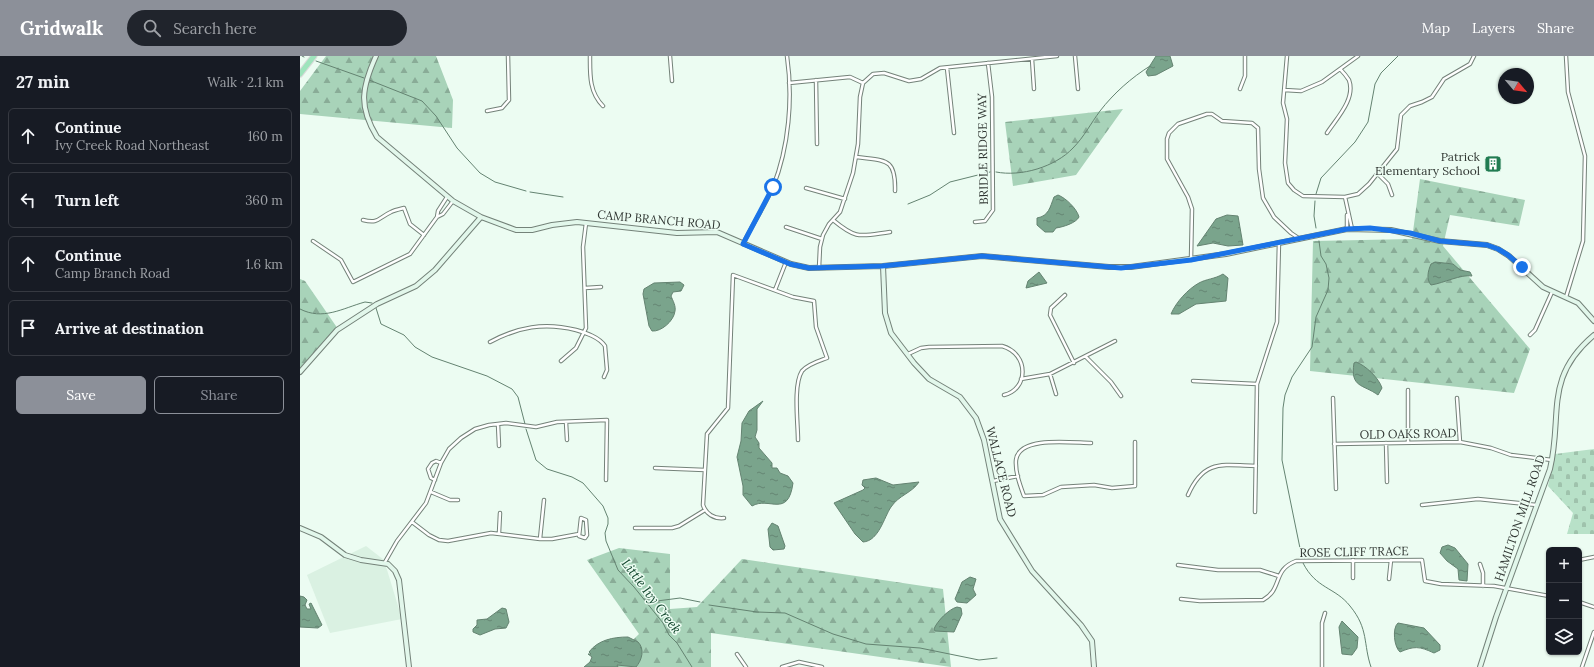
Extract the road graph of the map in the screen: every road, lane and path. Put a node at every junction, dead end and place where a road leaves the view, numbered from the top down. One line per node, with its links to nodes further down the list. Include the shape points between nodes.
1 (314, 56): 19 (highway)
2 (376, 56): 38 (street, CAMP BRANCH ROAD, via 363,95 364,110 369,124 377,137)
3 (508, 56): 29 (street, via 509,100 502,108)
4 (590, 56): 28 (street, via 591,83)
5 (670, 56): 20 (street)
6 (787, 56): 22 (street)
7 (1048, 56): 8 (street); 15 (street)
8 (1057, 56)
9 (1075, 56): 25 (street)
10 (1245, 56): 26 (street, via 1245,76)
11 (1287, 56): 27 (street)
12 (1358, 56): 18 (street)
13 (1474, 56): 34 (street, via 1470,64 1444,79 1432,97 1410,106 1401,115 1397,149)
14 (1566, 56): 68 (street, via 1568,92 1585,156 1582,241)
15 (1032, 59): 16 (street); 24 (street)
16 (988, 63): 17 (street); 48 (street, BRIDLE RIDGE WAY, via 992,98 993,210 986,221)
17 (947, 68): 23 (street, via 940,68 922,80 909,81 884,73 873,74); 30 (street)
18 (1341, 70): 27 (street, via 1301,91); 31 (street, via 1349,80 1348,102)
19 (300, 74)
20 (672, 80)
21 (816, 80): 22 (street); 23 (street, via 850,77); 32 (street)
22 (788, 83): 58 (street, via 787,128 783,154 773,187)
23 (863, 83): 33 (street)
24 (1034, 89)
25 (1078, 89)
26 (1240, 89)
27 (1284, 90): 39 (street, via 1288,183 1303,196)
28 (603, 106)
29 (487, 111)
30 (954, 133)
31 (1327, 133)
32 (817, 144)
33 (856, 157): 36 (street, via 884,161 892,166 896,174); 40 (street)
34 (1378, 174): 37 (street, via 1388,184); 39 (street, via 1358,194)
35 (806, 188): 40 (street)
36 (895, 191)
37 (1392, 195)
38 (447, 197): 41 (street, CAMP BRANCH ROAD); 42 (street)
39 (1345, 197): 51 (street)
40 (844, 200): 47 (street, via 840,212)
41 (453, 201): 43 (street); 45 (street, CAMP BRANCH ROAD)
42 (441, 205): 43 (street); 44 (street)
43 (447, 209): 44 (street)
44 (437, 216): 53 (street)
45 (480, 217): 49 (street, CAMP BRANCH ROAD, via 516,230); 79 (street, via 427,277 416,286 377,304 337,330)
46 (363, 220): 53 (street, via 378,221 390,212 404,208 410,224)
47 (833, 220): 52 (street, via 848,232 858,236); 54 (street)
48 (975, 222)
49 (586, 223): 58 (street, CAMP BRANCH ROAD, via 677,233 717,232); 64 (street, via 583,247)
50 (786, 227): 54 (street)
51 (1349, 229): 55 (street); 66 (street, via 1391,230 1440,241 1487,245 1509,256 1542,287)
52 (890, 232)
53 (424, 235): 56 (street, via 410,254 353,282 341,260)
54 (822, 239): 62 (street)
55 (1300, 239): 57 (street); 59 (street, via 1274,217 1263,198 1258,128 1252,123 1222,121 1212,114 1206,114 1178,124 1167,139 1167,159 1188,197 1192,210)
56 (313, 241)
57 (1279, 241): 59 (street); 84 (street, via 1278,322)
58 (743, 244): 60 (street, CAMP BRANCH ROAD)
59 (1191, 260): 61 (street, via 1121,268 982,256)
60 (786, 262): 62 (street, CAMP BRANCH ROAD); 65 (street)
61 (882, 266): 62 (street, CAMP BRANCH ROAD); 75 (street, WALLACE ROAD, via 887,322 891,333)
62 (819, 268)
63 (601, 287): 64 (street)
64 (585, 288): 70 (street)
65 (775, 290): 94 (street, via 814,301 816,326 827,358 803,370 798,380); 106 (street, via 734,275 728,408 707,434)
66 (1552, 292): 68 (street); 71 (street, via 1535,330)
67 (1064, 295): 78 (street, via 1051,308 1050,315)
68 (1566, 297): 69 (street, via 1578,303)
69 (1594, 321)
70 (584, 332): 74 (street, via 546,325 505,334); 77 (street, via 576,348); 81 (street, via 605,346 607,370)
71 (1530, 335)
72 (1594, 335): 102 (street, HAMILTON MILL ROAD, via 1574,355 1560,384 1556,397)
73 (1115, 341): 76 (street)
74 (490, 342)
75 (908, 354): 82 (street, via 929,347 1002,346 1020,357 1023,366); 110 (street, WALLACE ROAD, via 932,382 957,394 969,407 984,440)
76 (1086, 356): 78 (street); 88 (street)
77 (561, 361)
78 (1074, 363): 80 (street)
79 (300, 372)
80 (1050, 374): 82 (street); 86 (street)
81 (604, 377)
82 (1021, 379): 87 (street, via 1008,394)
83 (1193, 381): 84 (street)
84 (1257, 384): 104 (street)
85 (1408, 390): 96 (street)
86 (1056, 394)
87 (1004, 395)
88 (1121, 396)
89 (1333, 398): 100 (street)
90 (1457, 398): 97 (street)
91 (566, 422): 92 (street, via 536,428); 93 (street); 109 (street, via 607,420)
92 (498, 424): 101 (street); 103 (street, via 475,429 449,448)
93 (566, 440)
94 (798, 440)
95 (1135, 442): 107 (street, via 1135,486 1061,487 1043,496 1024,496)
96 (1408, 442): 97 (street, OLD OAKS ROAD); 99 (street, OLD OAKS ROAD)
97 (1460, 442): 102 (street, OLD OAKS ROAD)
98 (1091, 443): 107 (street, via 1034,443 1025,447 1016,459)
99 (1386, 443): 100 (street, OLD OAKS ROAD); 111 (street)
100 (1334, 444): 112 (street)
101 (499, 446)
102 (1552, 460): 118 (street, HAMILTON MILL ROAD)
103 (441, 463): 108 (street); 108 (street, via 436,461 428,469 431,478)
104 (1256, 466): 114 (street, via 1222,464 1208,468 1195,481); 120 (street)
105 (655, 468): 106 (street)
106 (704, 470): 119 (street)
107 (1018, 476): 110 (street)
108 (435, 480): 113 (street)
109 (606, 480)
110 (993, 481): 152 (street, WALLACE ROAD, via 1000,519 1032,571 1092,640)
111 (1387, 482)
112 (1336, 489)
113 (431, 492): 115 (street, via 450,500); 123 (street)
114 (1188, 495)
115 (458, 500)
116 (544, 500): 128 (street)
117 (1422, 505): 118 (street, via 1478,499)
118 (1537, 505): 140 (street, HAMILTON MILL ROAD)
119 (705, 510): 122 (street, via 712,516); 125 (street, via 672,528)
120 (1255, 512)
121 (500, 513): 126 (street)
122 (724, 518)
123 (412, 522): 126 (street, via 439,540 448,541); 133 (street)
124 (300, 528): 133 (street, via 321,537 345,555 361,560)
125 (635, 528)
126 (499, 533): 128 (street)
127 (579, 534): 127 (street, via 583,538 587,535 586,520 583,518 579,521); 128 (street)
128 (540, 540)
129 (1594, 557): 130 (street)
130 (1582, 559)
131 (1353, 560): 132 (street, ROSE CLIFF TRACE); 136 (street, ROSE CLIFF TRACE, via 1296,561 1286,564); 137 (street)
132 (1391, 560): 138 (street); 139 (street, ROSE CLIFF TRACE, via 1422,560 1426,581)
133 (385, 562): 148 (street, via 393,568 399,580)
134 (1480, 564): 139 (street)
135 (1178, 565): 136 (street, via 1218,570 1260,570)
136 (1279, 576): 142 (street, ROSE CLIFF TRACE, via 1275,591 1263,600)
137 (1353, 578)
138 (1389, 579)
139 (1483, 586): 140 (street, ROSE CLIFF TRACE)
140 (1506, 590): 141 (street, ROSE CLIFF TRACE); 154 (street, HAMILTON MILL ROAD)
141 (1546, 596)
142 (1181, 599)
143 (1582, 603): 144 (street)
144 (1594, 607)
145 (1325, 613): 153 (street, via 1322,623)
146 (1594, 632): 155 (street)
147 (737, 654): 149 (street)
148 (408, 667)
149 (746, 667)
150 (782, 667): 151 (street, via 799,662)
151 (822, 667)
152 (1094, 667)
153 (1322, 667)
154 (1481, 667)
155 (1582, 667)

